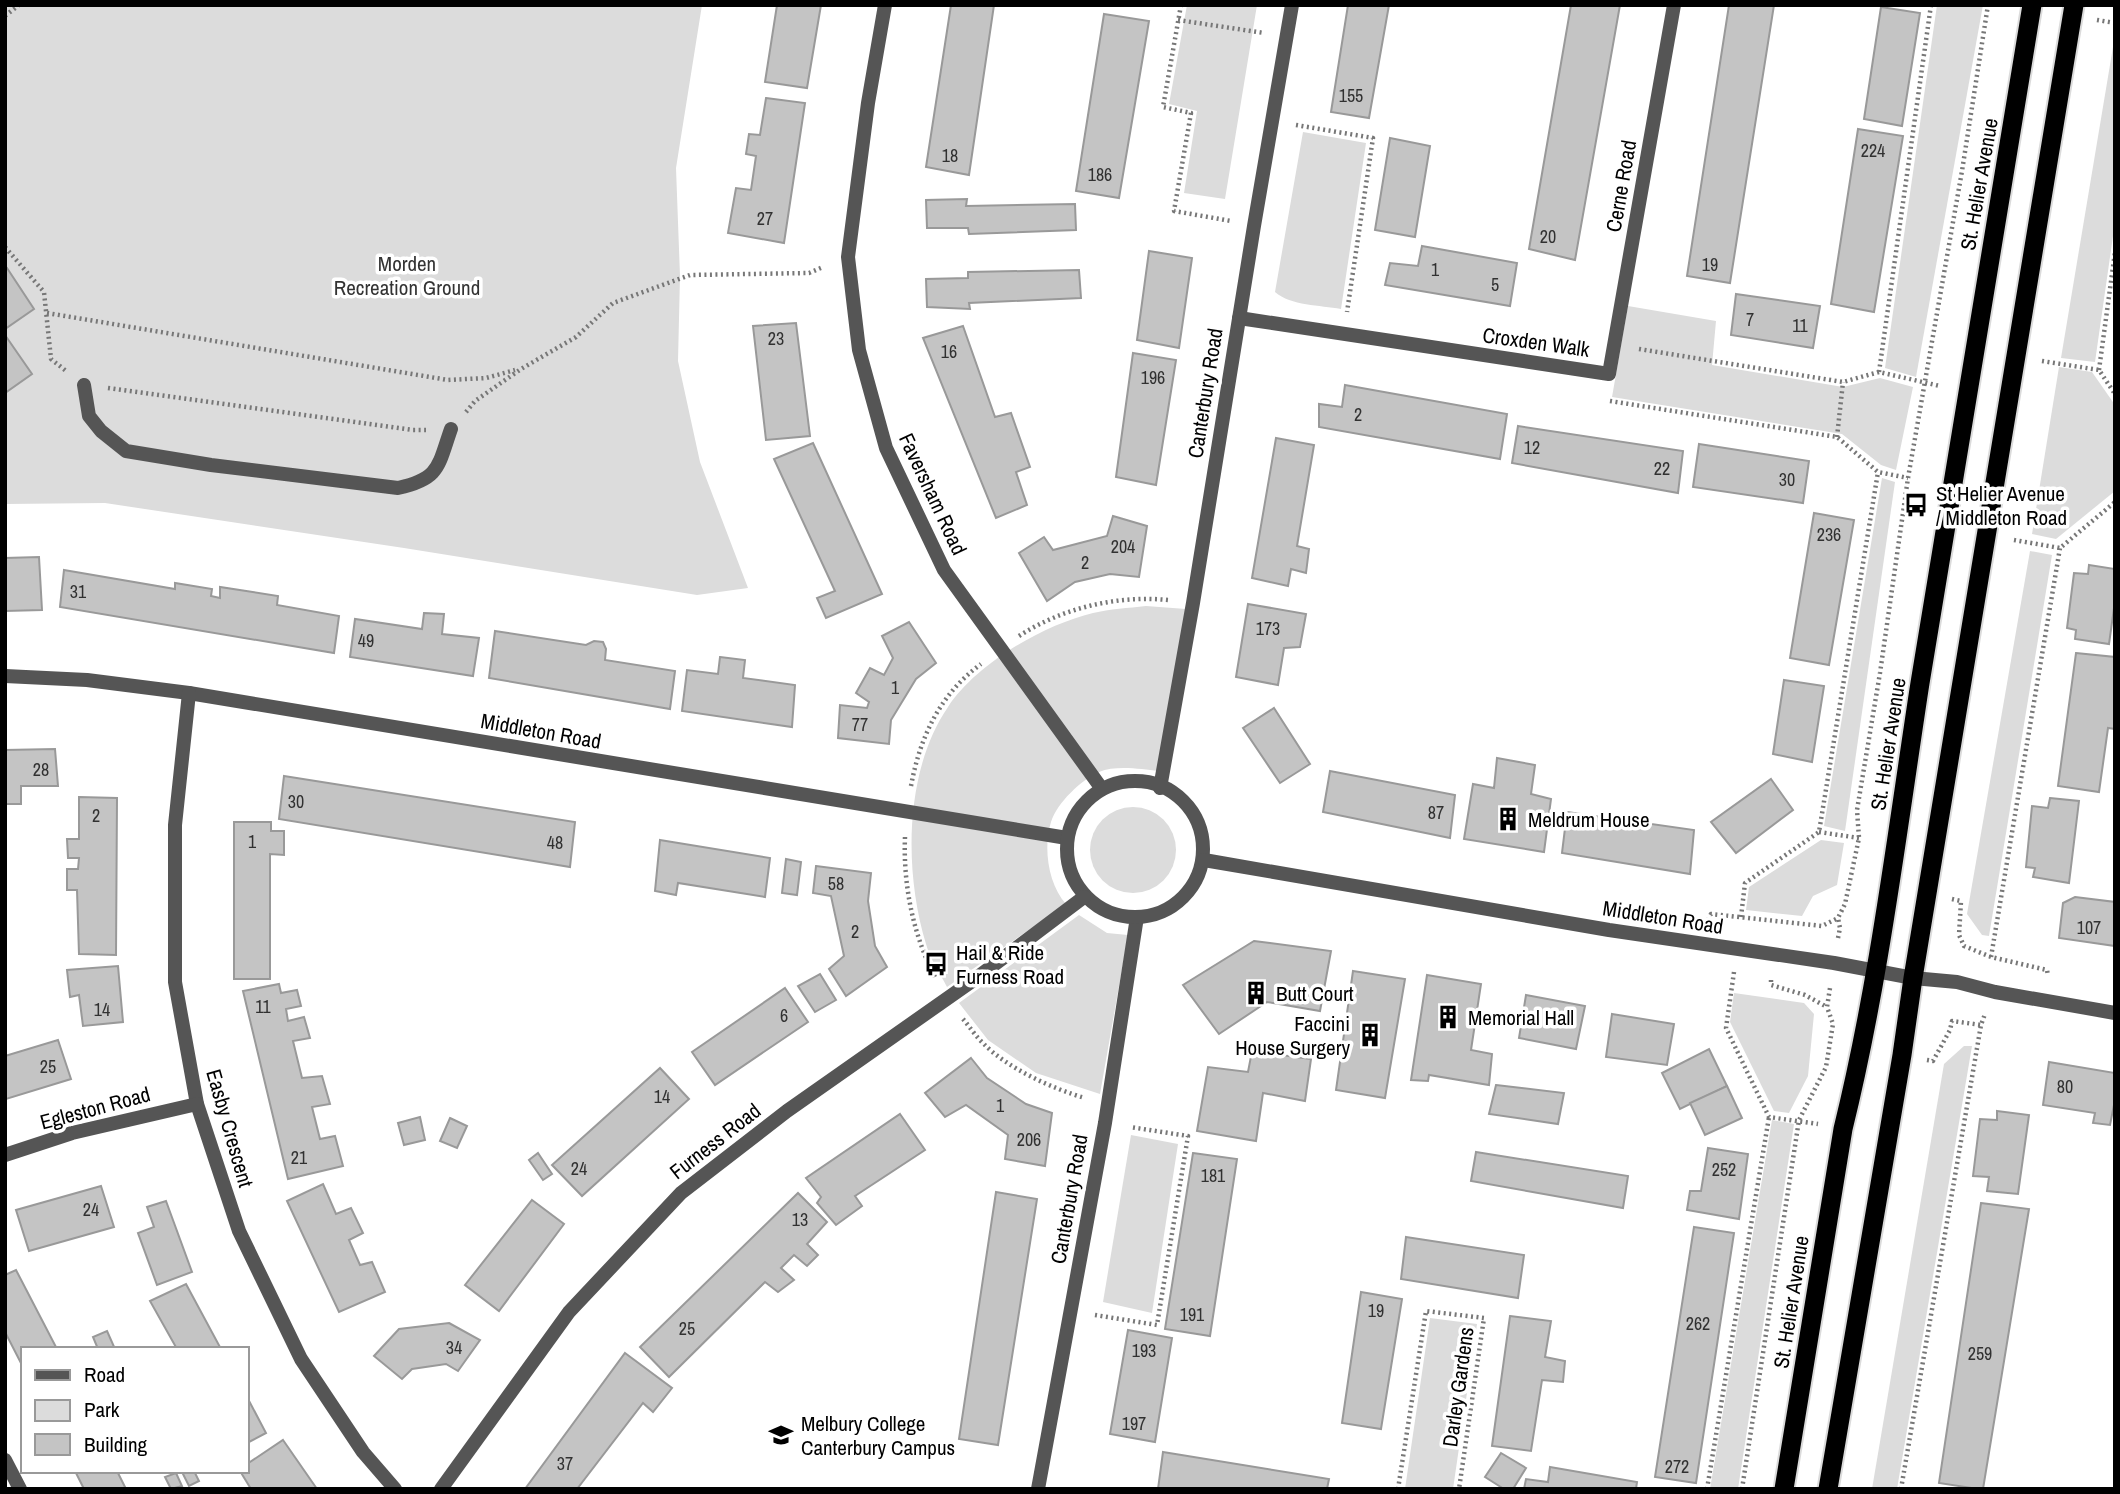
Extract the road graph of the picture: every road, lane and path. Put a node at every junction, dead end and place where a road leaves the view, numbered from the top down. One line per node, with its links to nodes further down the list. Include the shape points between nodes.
1 (19, 5): 10 (path)
2 (885, 5): 17 (street, Faversham Road, via 867,103)
3 (1181, 5): 11 (path)
4 (1292, 5): 12 (street, Canterbury Road)
5 (1674, 5): 21 (street, Cerne Road)
6 (1931, 5): 25 (path)
7 (1988, 5): 28 (path, St. Helier Avenue)
8 (2032, 5): 30 (highway, St. Helier Avenue)
9 (2074, 5): 22 (highway)
10 (5, 16)
11 (1178, 19): 12 (path); 14 (path, via 1163,107 1191,113 1174,211)
12 (1287, 36): 13 (street, Canterbury Road)
13 (1271, 121): 14 (street, Canterbury Road); 20 (path, via 1373,138)
14 (1254, 226): 19 (street, Canterbury Road)
15 (5, 247): 18 (path, via 44,292)
16 (2115, 252): 24 (path)
17 (848, 257): 23 (path, via 809,273 690,275 613,303 576,337); 42 (street, Faversham Road, via 859,350 886,448 944,570)
18 (47, 313): 23 (path, via 448,380 486,378); 29 (path, via 51,359)
19 (1239, 318): 20 (street, Croxden Walk); 41 (street, Canterbury Road)
20 (1344, 334): 26 (street, Croxden Walk)
21 (1614, 344): 26 (street, Cerne Road); 27 (path)
22 (2016, 357): 24 (path); 37 (highway)
23 (521, 369): 32 (path, via 475,401)
24 (2099, 370): 31 (path)
25 (1879, 372): 27 (path); 28 (path)
26 (1609, 374): 33 (path, Croxden Walk, via 1605,401)
27 (1843, 382): 33 (path)
28 (1924, 383): 30 (path); 35 (path, St. Helier Avenue)
29 (83, 385): 32 (path, via 413,430); 32 (street, via 89,415 127,451 398,488 420,483 438,467)
30 (1967, 390): 57 (highway, St. Helier Avenue)
31 (2115, 394)
32 (451, 429)
33 (1837, 437): 34 (path)
34 (1878, 472): 35 (path); 43 (path)
35 (1908, 478): 45 (path, St. Helier Avenue, via 1857,810)
36 (2115, 502): 38 (path)
37 (1986, 536): 38 (path); 58 (highway)
38 (2060, 548): 55 (path)
39 (5, 676): 40 (street, Middleton Road, via 87,680)
40 (189, 693): 44 (street, Middleton Road); 64 (street, Easby Crescent, via 175,825 175,982)
41 (1160, 788): 42 (street, via 1127,782); 46 (street, via 1180,795 1196,815 1204,837)
42 (1102, 789): 44 (street, via 1077,811)
43 (1819, 832): 45 (path); 51 (path, via 1745,883)
44 (1068, 838): 47 (street, via 1070,863)
45 (1859, 838): 52 (path, St. Helier Avenue, via 1846,904)
46 (1204, 860): 50 (street, via 1186,893 1168,906); 54 (street, Middleton Road)
47 (1083, 897): 50 (street, via 1101,909); 73 (street, Furness Road, via 681,1193 569,1312)
48 (1946, 898): 55 (path, via 1961,901 1959,935 1964,946)
49 (1711, 914): 51 (path)
50 (1137, 917): 67 (street, Canterbury Road)
51 (1741, 917): 52 (path, via 1822,926)
52 (1838, 918): 53 (path)
53 (1840, 928)
54 (1737, 950): 57 (street, Middleton Road); 65 (path, via 1726,1028)
55 (1991, 957): 56 (path)
56 (2047, 970)
57 (1875, 972): 58 (street, Middleton Road); 79 (highway, St. Helier Avenue, via 1843,1129)
58 (1913, 978): 62 (street, Middleton Road, via 1957,982); 80 (highway)
59 (1772, 985): 61 (path)
60 (1829, 997): 61 (path)
61 (1827, 1007): 66 (path, via 1833,1024 1826,1067)
62 (2115, 1013)
63 (1923, 1059): 81 (path, via 1933,1060 1952,1021 1981,1025)
64 (197, 1104): 68 (street, Egleston Road, via 72,1133); 72 (street, Easby Crescent, via 239,1231 301,1359 363,1452)
65 (1769, 1117): 66 (path); 77 (path)
66 (1799, 1120): 78 (path)
67 (1105, 1123): 69 (street, Canterbury Road); 69 (path, via 1188,1136 1157,1325)
68 (5, 1155)
69 (1070, 1311): 74 (street, Canterbury Road)
70 (5, 1460): 71 (street)
71 (20, 1489)
72 (395, 1489)
73 (441, 1489)
74 (1038, 1489)
75 (1398, 1489): 76 (path, Darley Gardens, via 1426,1311 1485,1318)
76 (1459, 1489)
77 (1707, 1489)
78 (1742, 1489)
79 (1784, 1489)
80 (1828, 1489)
81 (1901, 1489)

